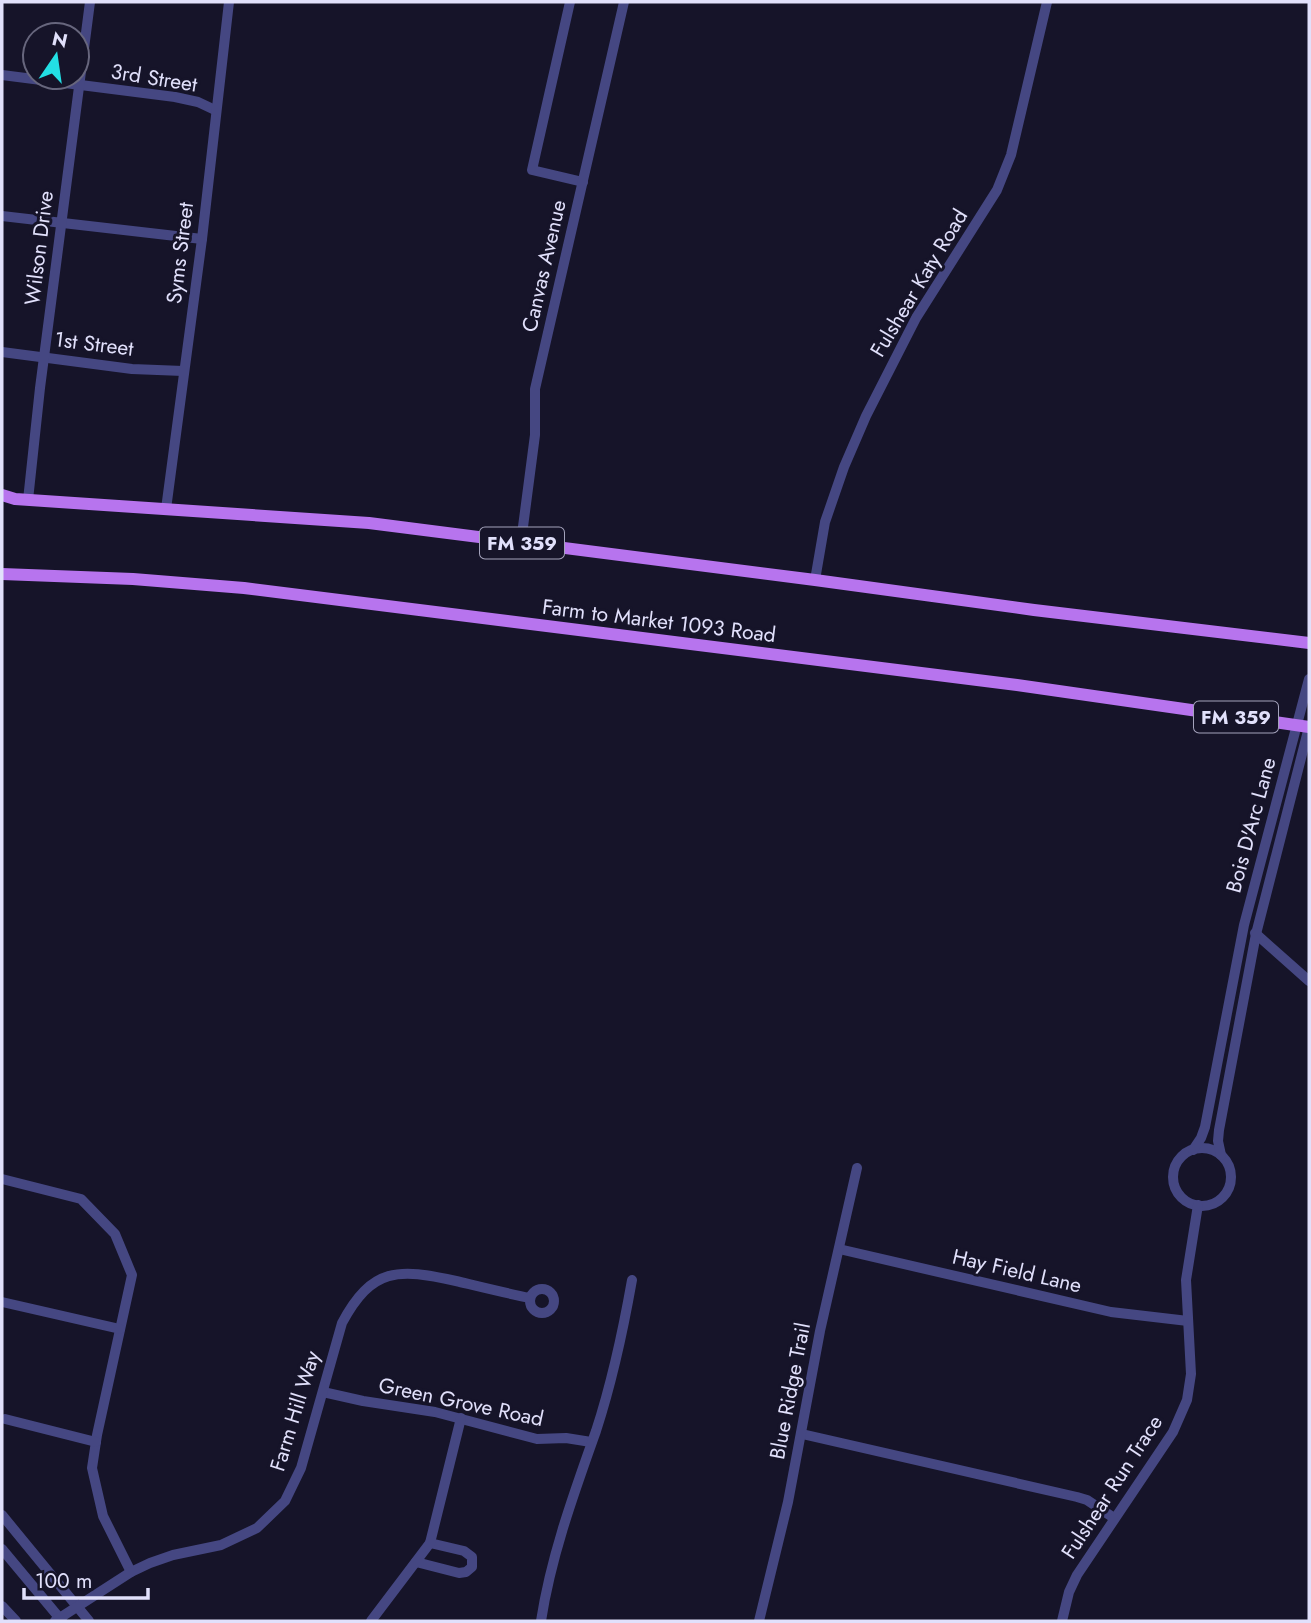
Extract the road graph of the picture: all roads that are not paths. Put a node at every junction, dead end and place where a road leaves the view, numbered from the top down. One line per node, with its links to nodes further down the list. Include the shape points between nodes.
1 (90, 2): 6 (street, Wilson Drive)
2 (229, 2): 11 (street, Syms Street)
3 (570, 2): 12 (street, via 532,170)
4 (624, 2): 12 (street, Canvas Avenue)
5 (1047, 2): 24 (street, Fulshear Katy Road, via 1002,178 916,318 866,416 825,522)
6 (88, 21)
7 (2, 75): 8 (street, 3rd Street)
8 (21, 78)
9 (91, 88): 11 (street, 3rd Street, via 175,97)
10 (79, 91): 14 (street, Wilson Drive)
11 (215, 110): 15 (street, Syms Street)
12 (583, 182): 22 (street, Canvas Avenue, via 535,389 535,435)
13 (2, 216): 14 (street)
14 (62, 224): 15 (street); 17 (street, Wilson Drive)
15 (202, 239): 18 (street, Syms Street)
16 (2, 352): 17 (street, 1st Street)
17 (44, 358): 18 (street, 1st Street); 20 (street, Wilson Drive)
18 (183, 372): 21 (street, Syms Street)
19 (2, 495): 20 (main road, FM 359)
20 (15, 500): 21 (main road, FM 359)
21 (166, 509): 22 (main road, FM 359, via 369,523)
22 (521, 542): 24 (main road, FM 359)
23 (2, 574): 27 (main road, Farm to Market 1093 Road / FM 359, via 244,589 1017,685)
24 (814, 580): 25 (main road, FM 359)
25 (1309, 643)
26 (1309, 679): 27 (street, Bois D'Arc Lane)
27 (1305, 726): 28 (street, Bois D'Arc Lane); 29 (street, Bois D'Arc Lane)
28 (1244, 925): 29 (street, Bois D'Arc Lane); 31 (street, via 1205,1127)
29 (1256, 934): 30 (street, Bois D'Arc Lane); 32 (street, via 1219,1130)
30 (1309, 981)
31 (1193, 1150): 32 (street, via 1208,1149); 35 (street, via 1178,1161 1174,1180 1181,1197)
32 (1221, 1155): 35 (street, via 1231,1177 1227,1192 1214,1203)
33 (857, 1168): 36 (street, Blue Ridge Trail)
34 (2, 1179): 41 (street, via 82,1199 115,1234 132,1275)
35 (1198, 1205): 40 (street, Fulshear Run Trace, via 1188,1264)
36 (839, 1250): 40 (street, Hay Field Lane, via 1111,1312); 45 (street, Blue Ridge Trail)
37 (632, 1280): 47 (street, via 608,1391)
38 (530, 1298): 42 (street, Farm Hill Way, via 422,1273 386,1276 371,1284 342,1323)
39 (2, 1302): 41 (street)
40 (1188, 1321): 49 (street, Fulshear Run Trace, via 1191,1374 1182,1416)
41 (120, 1329): 46 (street)
42 (323, 1392): 43 (street, Green Grove Road); 53 (street, Farm Hill Way, via 301,1468 285,1501 257,1528 221,1545 173,1555)
43 (461, 1418): 47 (street, Green Grove Road, via 537,1439); 50 (street)
44 (5, 1419): 46 (street)
45 (802, 1434): 49 (street, via 1077,1497); 61 (street, Blue Ridge Trail)
46 (96, 1438): 53 (street, via 92,1468 103,1516)
47 (591, 1442): 60 (street, via 558,1546)
48 (2, 1515): 55 (street)
49 (1114, 1518): 62 (street, Fulshear Run Trace, via 1077,1575)
50 (429, 1543): 52 (street); 52 (street, via 467,1552 472,1567 459,1573)
51 (2, 1549): 56 (street)
52 (416, 1562): 59 (street)
53 (131, 1572): 55 (street, Farm Hill Way)
54 (2, 1606): 57 (street)
55 (76, 1606): 56 (street, Farm Hill Way); 58 (street)
56 (59, 1620)
57 (16, 1621)
58 (89, 1621)
59 (372, 1621)
60 (541, 1621)
61 (759, 1621)
62 (1062, 1621)

